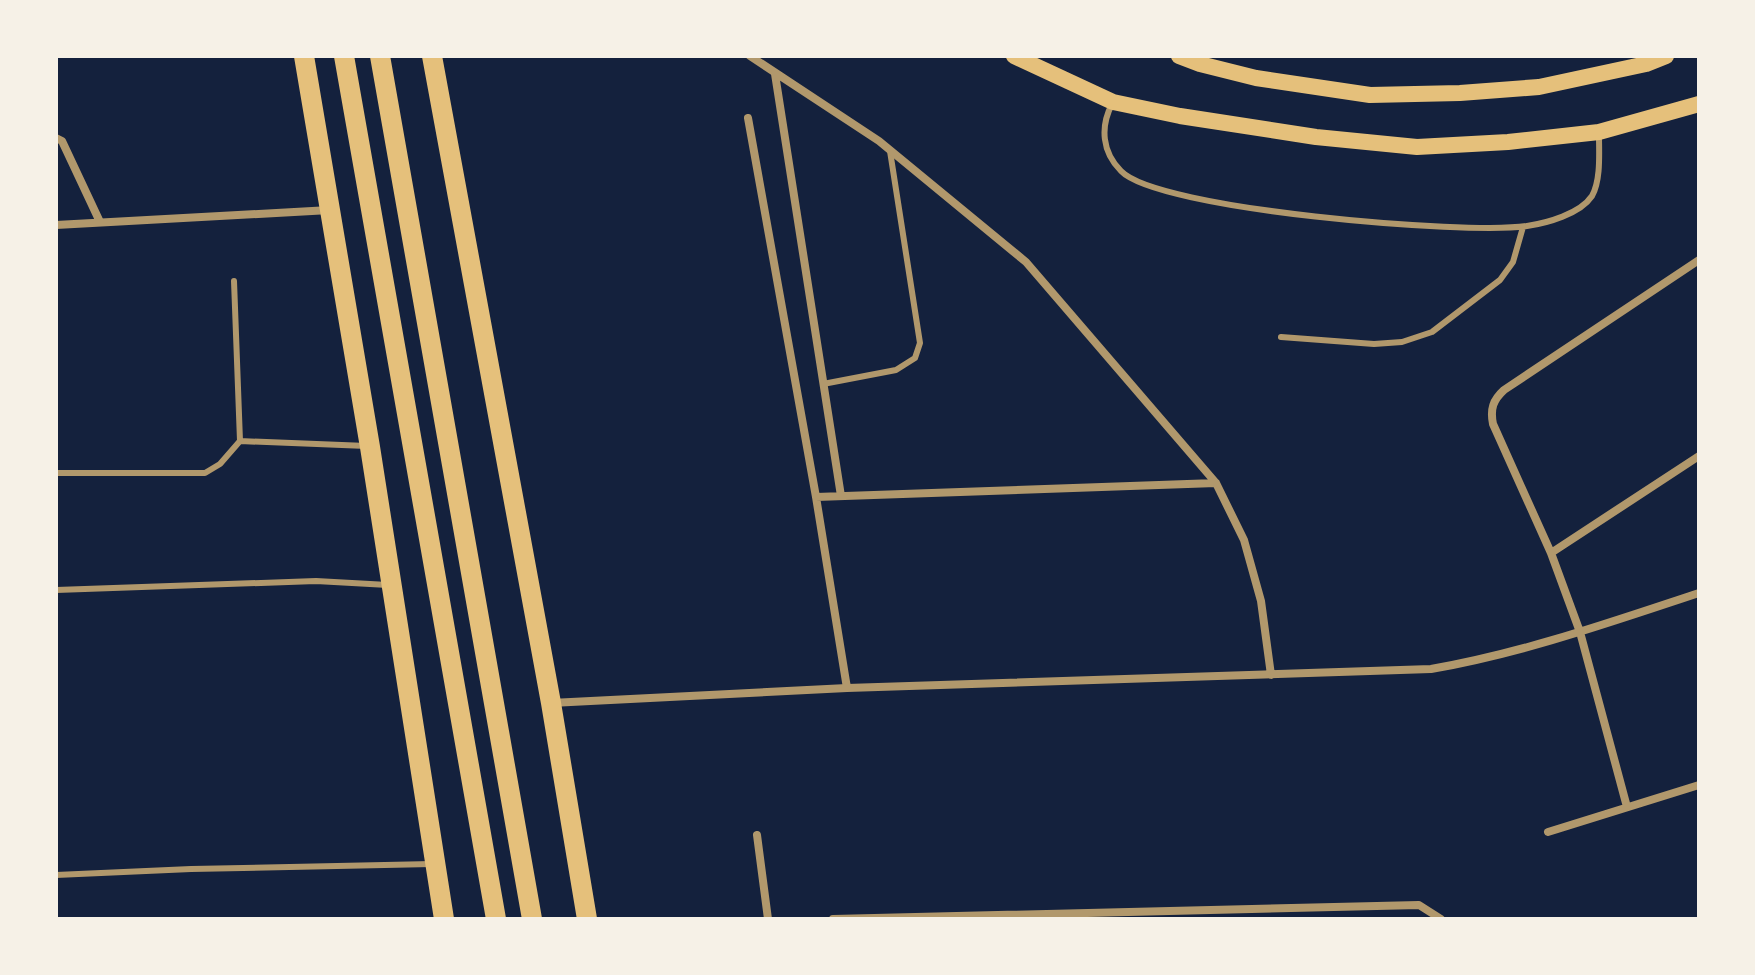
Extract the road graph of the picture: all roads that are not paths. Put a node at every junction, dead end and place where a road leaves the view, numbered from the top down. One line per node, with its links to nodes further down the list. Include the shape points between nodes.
1 (304, 56): 16 (main road)
2 (344, 56): 46 (main road)
3 (380, 56): 47 (main road)
4 (432, 56): 38 (main road)
5 (750, 56): 9 (street)
6 (1014, 56): 10 (main road)
7 (1179, 56): 8 (main road, via 1256,78 1370,95 1539,87)
8 (1662, 57)
9 (775, 74): 15 (street); 23 (street)
10 (1113, 102): 13 (main road, via 1316,137 1417,147); 19 (lane, via 1104,120 1111,158 1122,173 1146,185 1186,197 1319,217 1413,226)
11 (1699, 104): 13 (main road)
12 (748, 118): 30 (street)
13 (1599, 132): 19 (lane, via 1592,195 1574,211)
14 (56, 138): 17 (street)
15 (890, 151): 23 (lane, via 920,343 915,358 896,370); 28 (street, via 1026,262)
16 (330, 210): 17 (street); 25 (main road)
17 (100, 222): 18 (street)
18 (56, 225)
19 (1523, 227): 22 (lane, via 1513,262 1500,280 1432,332 1374,344)
20 (1699, 260): 31 (street, via 1496,397 1493,424)
21 (234, 281): 24 (lane)
22 (1281, 337)
23 (823, 384): 29 (street)
24 (240, 441): 25 (lane); 27 (lane, via 205,473)
25 (370, 447): 32 (main road)
26 (1699, 456): 31 (street)
27 (56, 473)
28 (1216, 483): 29 (street); 36 (street, via 1244,540 1261,601)
29 (841, 496): 30 (street)
30 (816, 497): 37 (street)
31 (1551, 553): 35 (street)
32 (391, 585): 33 (lane, via 316,581); 43 (main road)
33 (56, 590)
34 (1699, 593): 35 (street)
35 (1580, 632): 36 (street, via 1431,669); 40 (street)
36 (1271, 675): 37 (street)
37 (847, 688): 38 (street)
38 (551, 703): 48 (main road)
39 (1699, 785): 40 (street)
40 (1627, 807): 41 (street)
41 (1548, 832)
42 (757, 835): 49 (street)
43 (435, 864): 44 (lane); 45 (main road)
44 (56, 875)
45 (444, 919)
46 (496, 919)
47 (532, 919)
48 (587, 919)
49 (768, 919)
50 (833, 919): 51 (street, via 1419,905)
51 (1441, 919)

